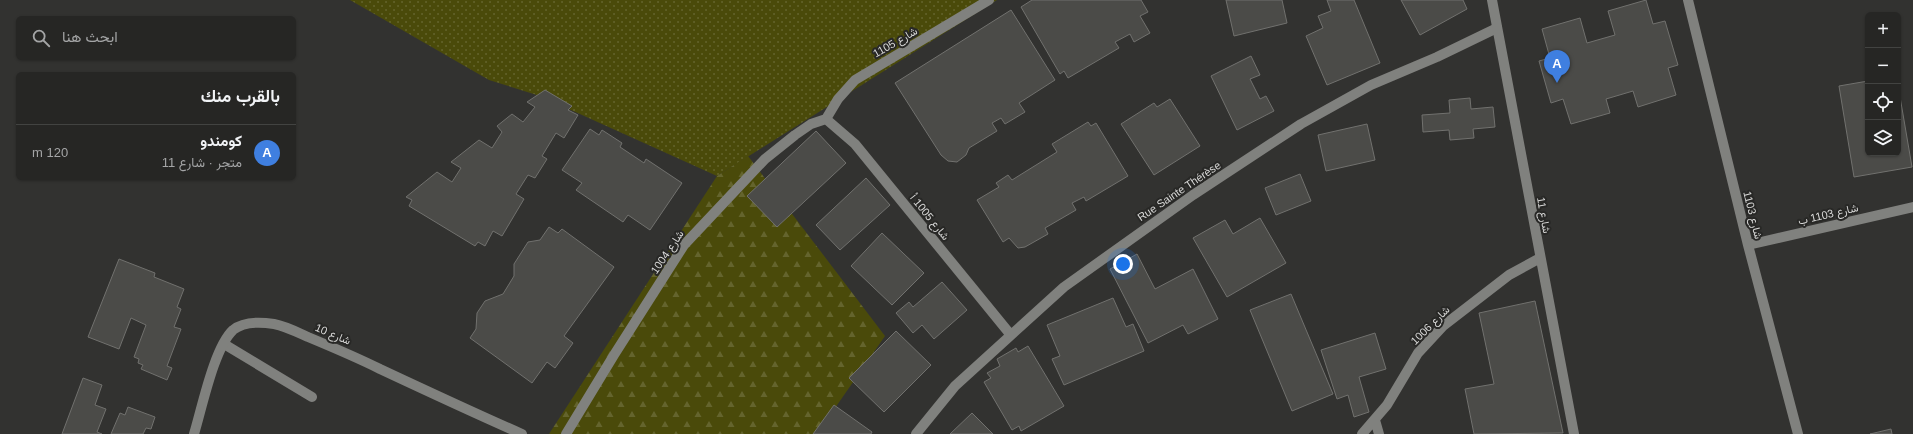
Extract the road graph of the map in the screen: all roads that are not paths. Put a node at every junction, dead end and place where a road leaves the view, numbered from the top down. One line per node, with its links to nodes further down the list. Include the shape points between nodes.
1 (989, 0): 5 (street, شارع 1105, via 855,80 838,99)
2 (1492, 0): 4 (street, شارع 11)
3 (1688, 0): 7 (street, شارع 1103)
4 (1498, 28): 8 (street, شارع 11); 9 (street, Rue Sainte Thérèse, via 1371,85 1301,124 1193,195 1064,287)
5 (826, 119): 9 (street, شارع 1005 أ, via 855,144); 15 (street, شارع 1004, via 810,124 765,159 684,245)
6 (1913, 208): 7 (street, شارع 1103 ب)
7 (1748, 245): 20 (street, شارع 1103)
8 (1540, 258): 12 (street, شارع 1006, via 1509,275 1443,326 1418,353); 19 (street, شارع 11)
9 (1010, 334): 16 (street, Rue Sainte Thérèse, via 955,386)
10 (224, 344): 11 (street); 13 (street, شارع 10); 14 (street, شارع 10, via 232,331 244,324 274,324 347,353)
11 (312, 397)
12 (1375, 420): 17 (street, شارع 1006); 18 (street)
13 (194, 434)
14 (522, 434)
15 (566, 434)
16 (916, 434)
17 (1362, 434)
18 (1379, 434)
19 (1574, 434)
20 (1798, 434)

